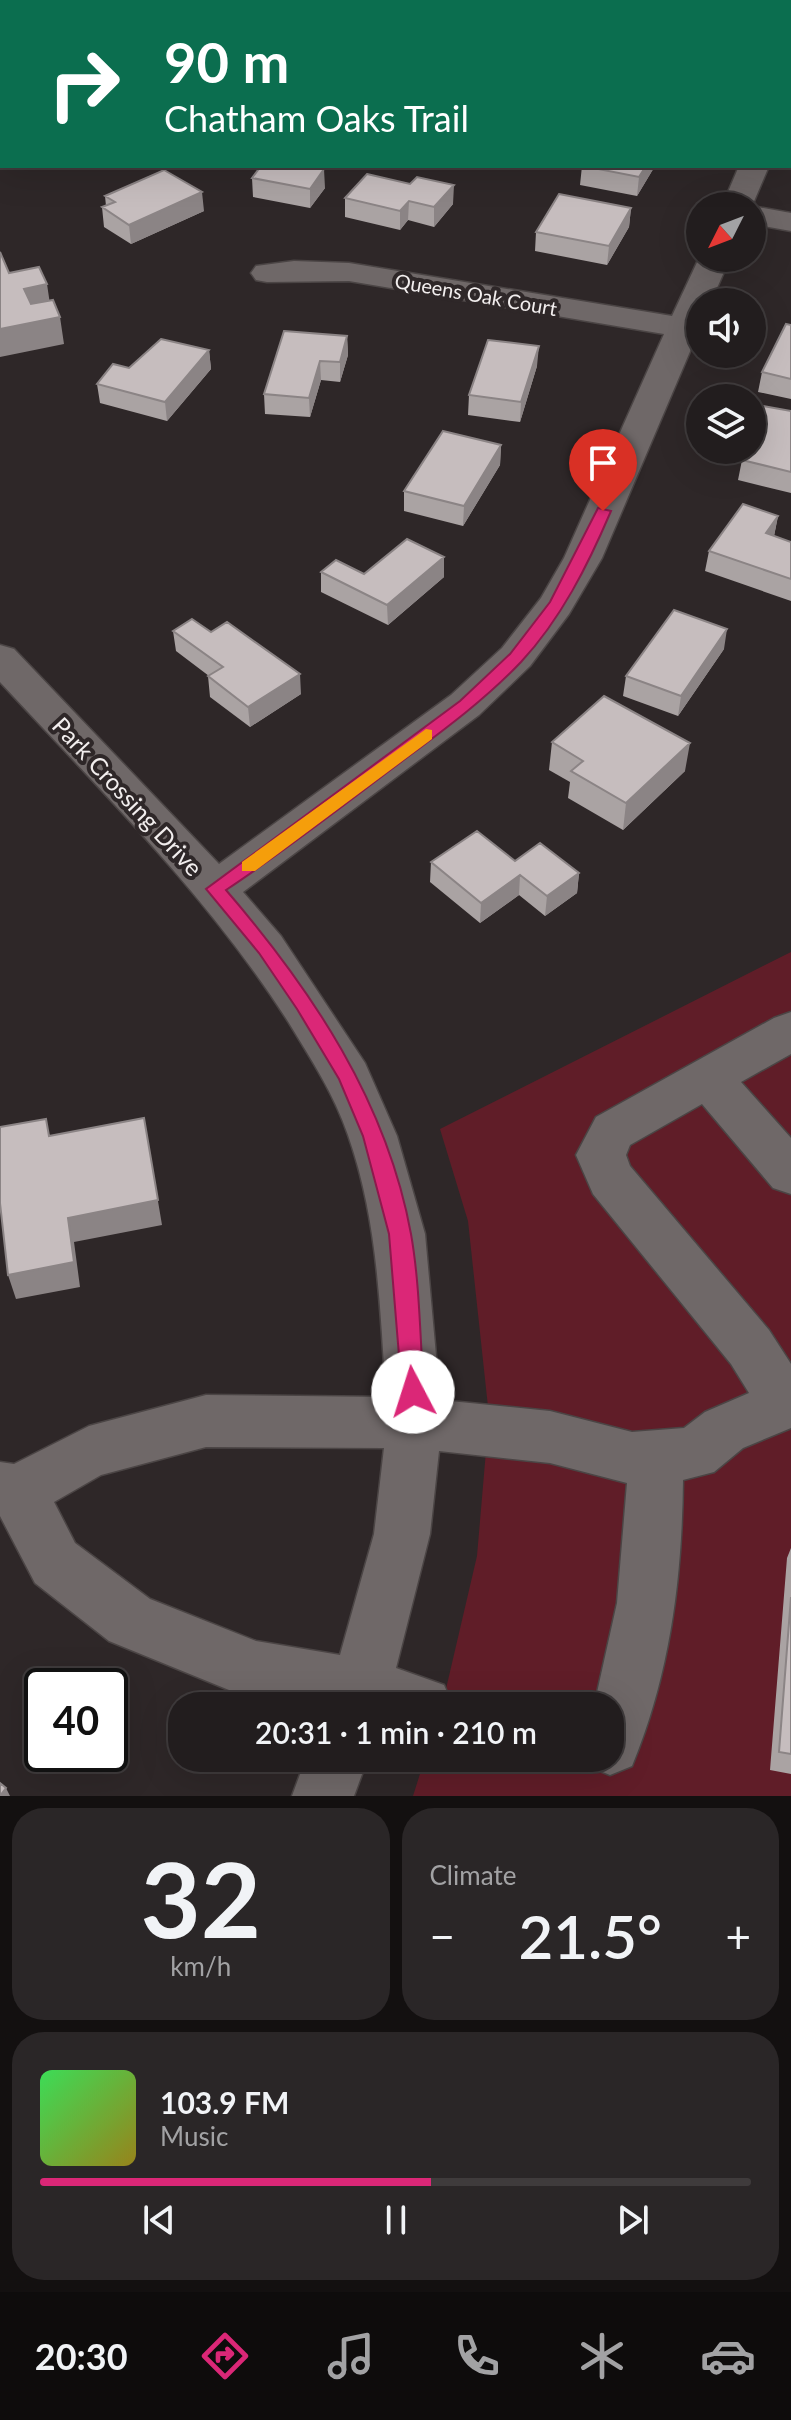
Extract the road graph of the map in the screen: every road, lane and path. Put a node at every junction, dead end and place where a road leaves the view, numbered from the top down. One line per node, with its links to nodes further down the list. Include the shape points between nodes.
1 (753, 168): 2 (street)
2 (743, 192)
3 (766, 218): 4 (street)
4 (791, 222)
5 (708, 272): 7 (street)
6 (267, 273): 7 (street, Queens Oak Court, via 337,271)
7 (684, 328): 9 (street, via 583,558 516,657 465,705)
8 (0, 658): 9 (street, Park Crossing Drive)
9 (215, 889): 14 (street, Park Crossing Drive, via 304,1004 348,1077 373,1136 400,1234)
10 (791, 1031): 11 (street)
11 (708, 1078): 12 (street); 13 (street, via 613,1131 601,1155 611,1179 750,1347)
12 (791, 1173)
13 (788, 1404): 15 (street, via 724,1430 694,1453)
14 (415, 1423): 15 (street, via 550,1437 632,1458); 16 (street, via 206,1421 89,1452); 18 (street, Park Crossing Drive, via 402,1534)
15 (656, 1456): 19 (street, via 652,1557)
16 (10, 1490): 17 (street, via 55,1563 130,1620 256,1671)
17 (339, 1692)
18 (360, 1692)
19 (624, 1712)
20 (332, 1772): 21 (street)
21 (323, 1796)

